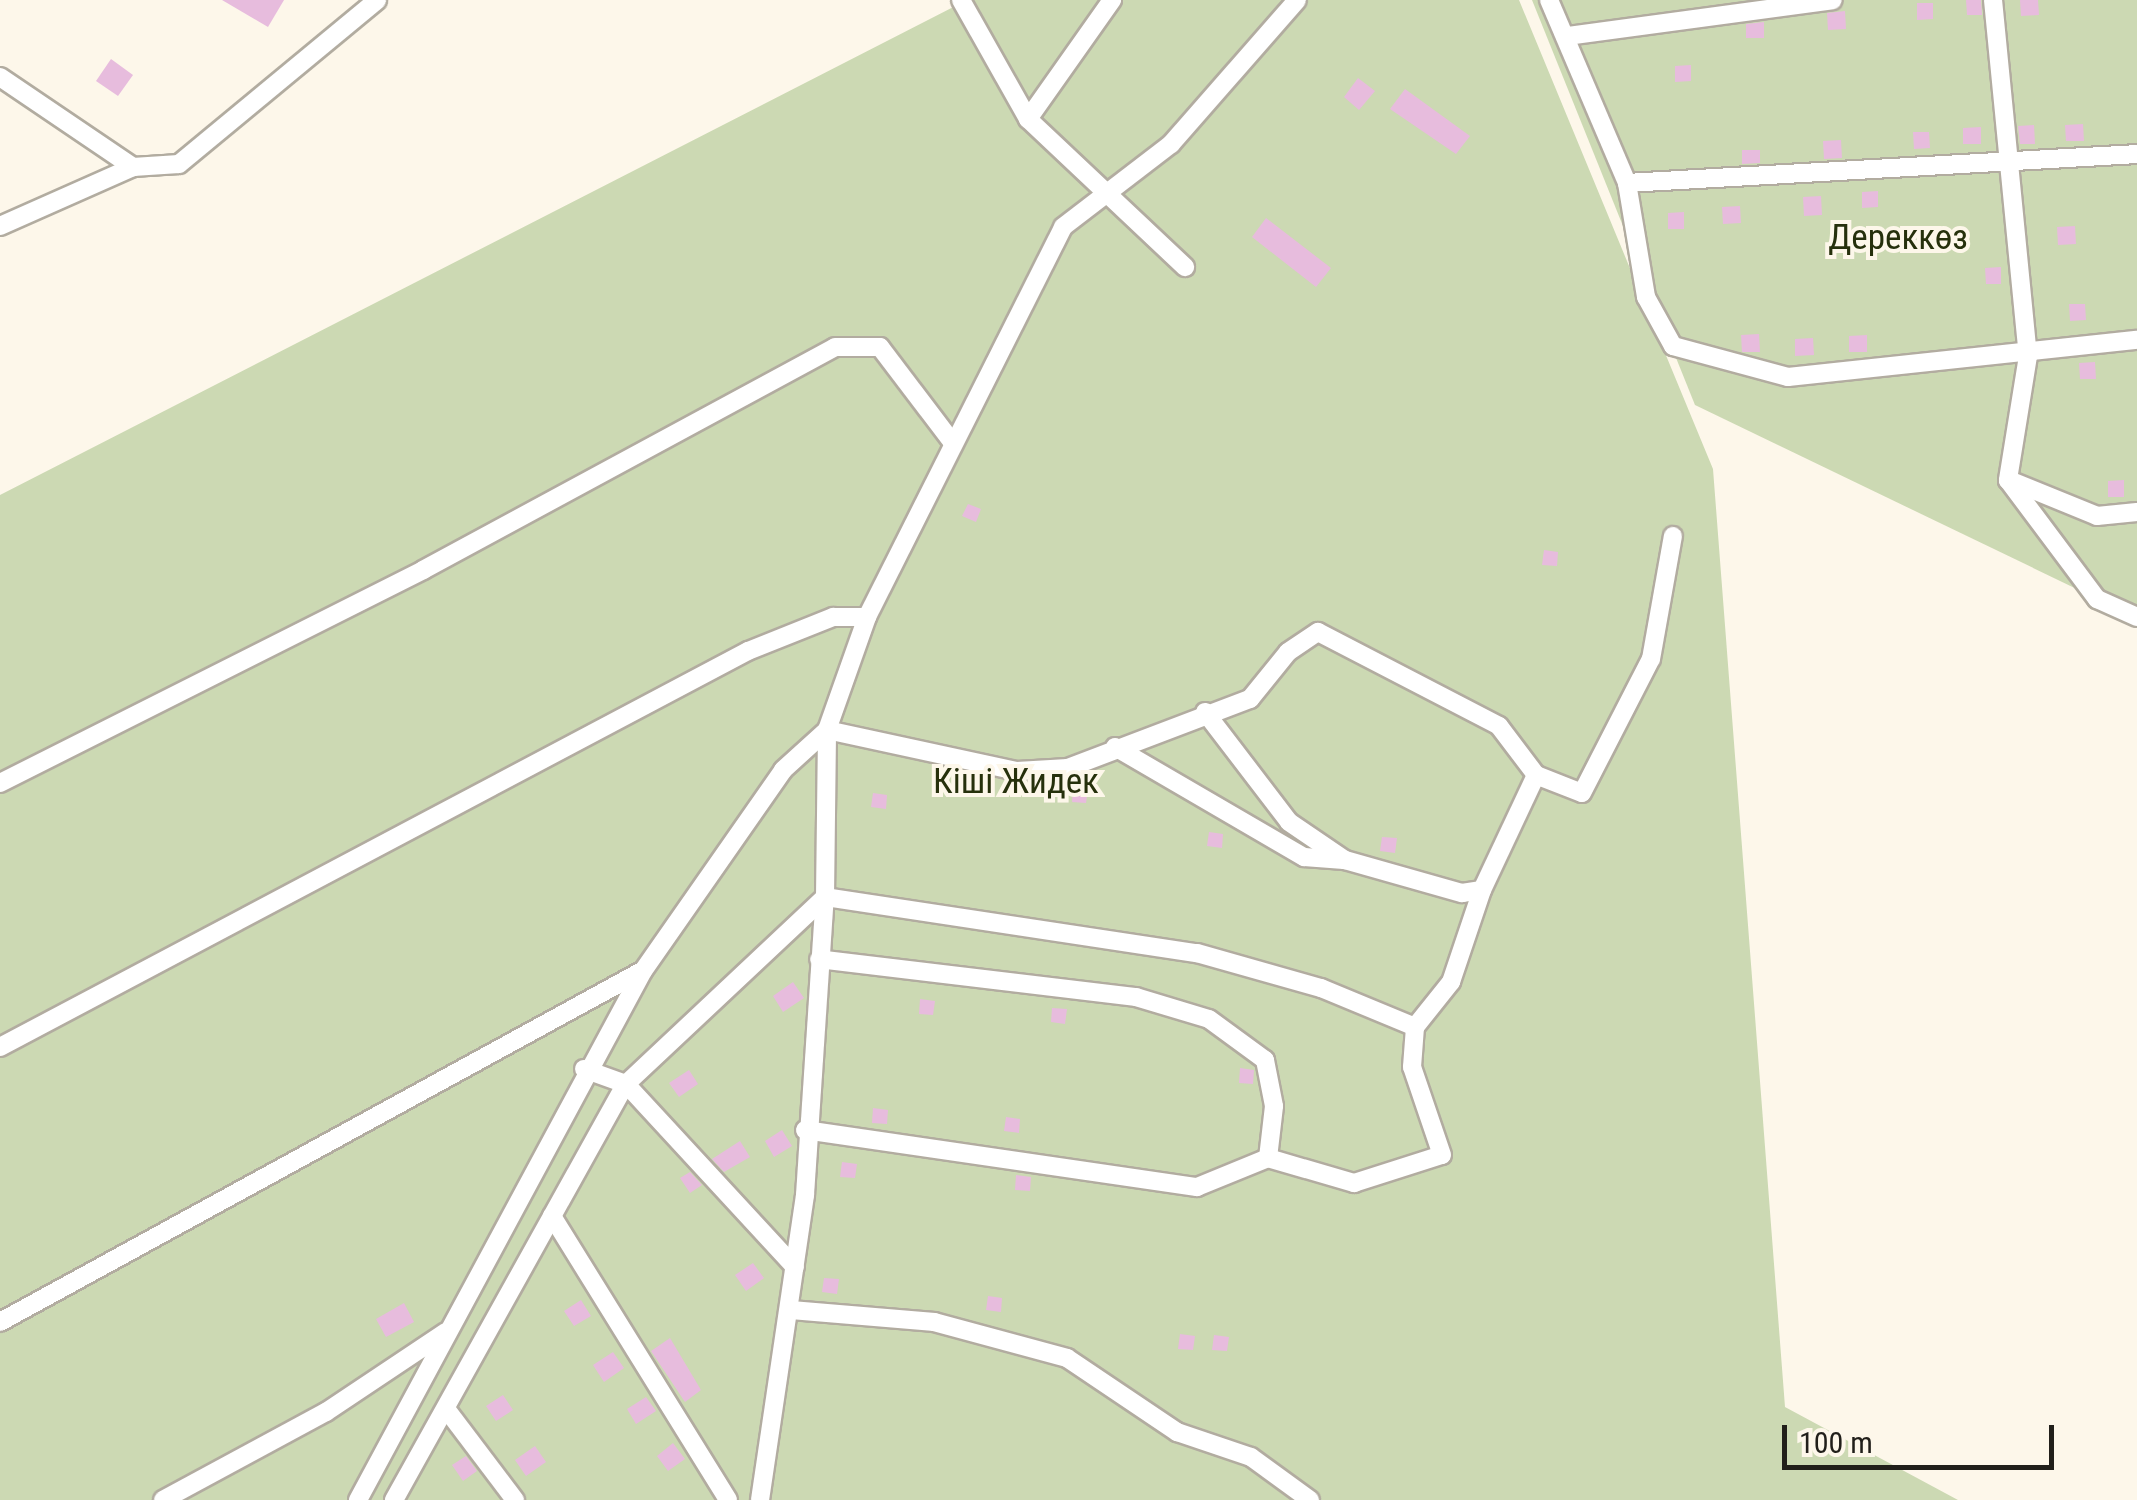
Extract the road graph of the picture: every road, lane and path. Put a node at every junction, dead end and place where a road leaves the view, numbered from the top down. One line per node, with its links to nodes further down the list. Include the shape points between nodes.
1 (377, 0): 13 (street, via 202,150 157,170)
2 (961, 0): 10 (street)
3 (1112, 0): 10 (street)
4 (1297, 0): 15 (street, via 1172,144)
5 (1548, 0): 8 (street)
6 (1832, 0): 8 (street)
7 (1993, 0): 12 (street)
8 (1568, 36): 14 (street)
9 (0, 77): 13 (street)
10 (1028, 119): 15 (street)
11 (2137, 154): 12 (street)
12 (2007, 162): 14 (street); 19 (street)
13 (134, 168): 16 (street)
14 (1627, 183): 19 (street, via 1646,298 1673,346 1788,377)
15 (1108, 194): 17 (street); 20 (street, via 1062,227)
16 (0, 226)
17 (1185, 267)
18 (2137, 340): 19 (street)
19 (2028, 356): 21 (street)
20 (953, 443): 24 (street); 30 (street, via 880,347 835,348)
21 (2008, 480): 22 (street, via 2097,516); 25 (street, via 2097,599)
22 (2137, 512)
23 (1673, 536): 29 (street, via 1651,659 1609,754 1582,793)
24 (867, 617): 27 (street); 37 (street, via 833,616 748,651)
25 (2137, 617)
26 (1205, 712): 28 (street); 29 (street, via 1250,699 1288,652 1318,632 1499,726); 31 (street, via 1290,822)
27 (827, 730): 28 (street, via 1017,771 1068,768); 33 (street); 35 (street, via 783,770)
28 (1115, 747): 31 (street, via 1304,857)
29 (1536, 775): 32 (street)
30 (0, 784)
31 (1345, 860): 32 (street)
32 (1482, 890): 36 (street, via 1451,982)
33 (825, 896): 34 (street); 36 (street, via 1196,953 1321,988); 39 (street)
34 (819, 959): 40 (street); 41 (street, via 1136,997 1209,1019 1265,1060 1274,1106)
35 (643, 970): 38 (street); 45 (street)
36 (1415, 1027): 41 (street, via 1412,1067 1442,1155 1354,1184)
37 (0, 1047)
38 (584, 1069): 39 (street); 46 (street)
39 (626, 1084): 42 (street); 43 (street)
40 (805, 1130): 41 (street, via 1197,1187); 43 (street)
41 (1268, 1158)
42 (552, 1216): 47 (street); 52 (street)
43 (795, 1268): 44 (street)
44 (790, 1310): 53 (street); 54 (street, via 934,1322 1051,1352 1177,1432 1251,1457)
45 (0, 1322)
46 (448, 1330): 48 (street, via 326,1412); 49 (street)
47 (447, 1410): 50 (street); 51 (street)
48 (163, 1500)
49 (358, 1500)
50 (394, 1500)
51 (514, 1500)
52 (728, 1500)
53 (760, 1500)
54 (1310, 1500)

